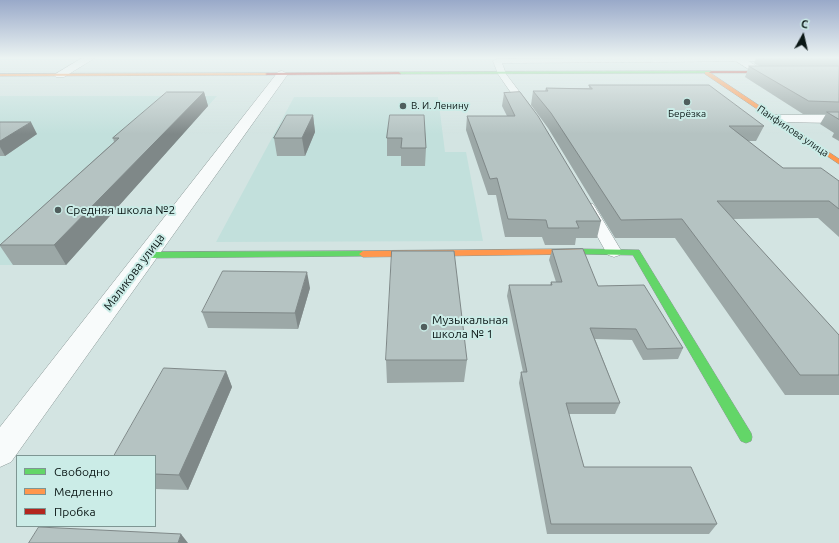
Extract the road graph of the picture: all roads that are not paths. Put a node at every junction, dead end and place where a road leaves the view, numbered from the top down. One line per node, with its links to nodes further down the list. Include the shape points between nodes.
1 (275, 83): 10 (street, Маликова улица)
2 (509, 83): 6 (lane)
3 (723, 83): 4 (main road, Панфилова улица)
4 (776, 119): 5 (street); 7 (main road, Панфилова улица)
5 (839, 119)
6 (538, 124)
7 (839, 162)
8 (582, 198): 9 (lane)
9 (614, 252): 10 (main road); 11 (main road, via 636,252)
10 (147, 255): 12 (street, Маликова улица)
11 (746, 437)
12 (0, 452)

